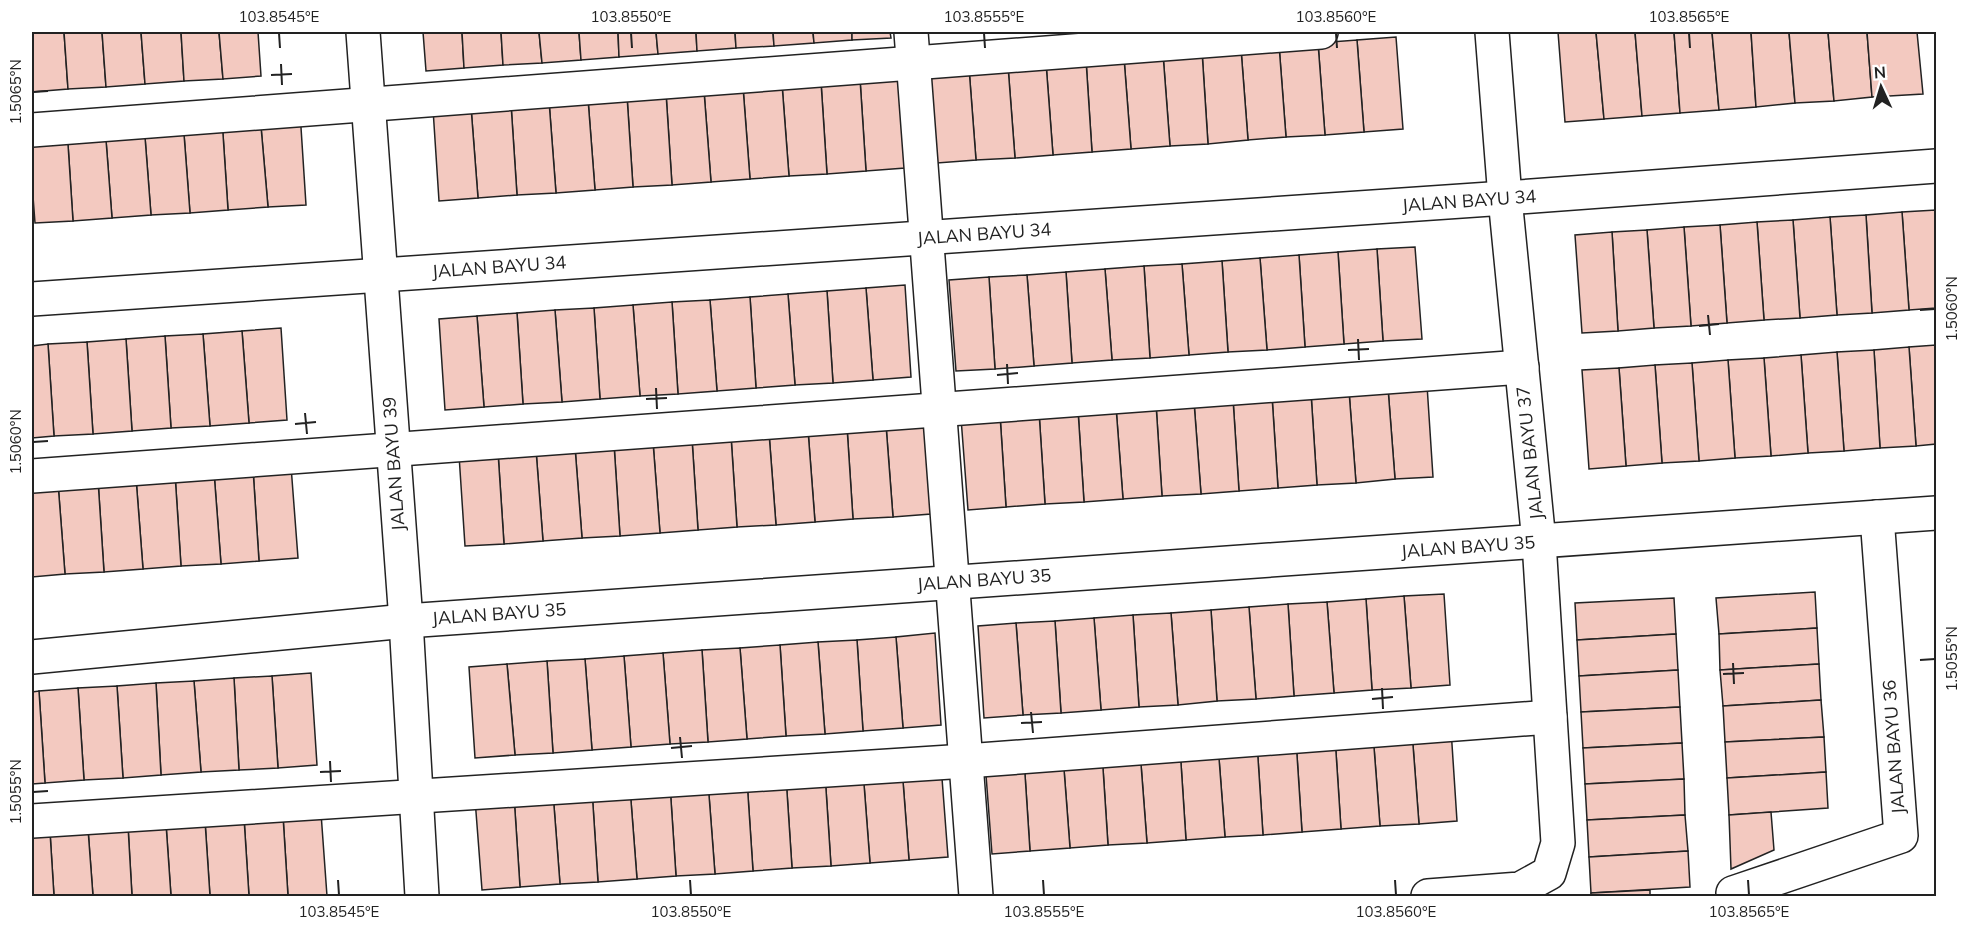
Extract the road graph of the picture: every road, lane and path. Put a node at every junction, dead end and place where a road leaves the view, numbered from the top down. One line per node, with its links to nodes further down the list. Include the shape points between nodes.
1 (363, 32): 6 (street, JALAN BAYU 39)
2 (911, 32): 5 (street)
3 (1321, 32): 5 (street)
4 (1492, 32): 9 (street, JALAN BAYU 37)
5 (913, 64): 6 (street); 10 (street)
6 (368, 104): 7 (street); 11 (street, JALAN BAYU 39)
7 (32, 130)
8 (1936, 166): 9 (street, JALAN BAYU 34)
9 (1505, 198): 10 (street, JALAN BAYU 34); 13 (street, JALAN BAYU 37)
10 (927, 238): 11 (street, JALAN BAYU 34); 14 (street)
11 (380, 275): 12 (street, JALAN BAYU 34); 15 (street, JALAN BAYU 39)
12 (32, 299)
13 (1522, 368): 14 (street); 19 (street, JALAN BAYU 37)
14 (939, 410): 15 (street); 20 (street)
15 (393, 450): 16 (street); 21 (street, JALAN BAYU 39)
16 (32, 476)
17 (1936, 513): 18 (street, JALAN BAYU 35)
18 (1877, 517): 19 (street, JALAN BAYU 35); 27 (street, JALAN BAYU 36, via 1900,836)
19 (1539, 542): 20 (street, JALAN BAYU 35); 23 (street, JALAN BAYU 37)
20 (952, 582): 21 (street, JALAN BAYU 35); 24 (street)
21 (406, 621): 22 (street, JALAN BAYU 35); 25 (street, JALAN BAYU 39)
22 (32, 657)
23 (1550, 717): 24 (street); 30 (street, JALAN BAYU 37, via 1558,843 1548,873 1520,890)
24 (966, 761): 25 (street); 29 (street)
25 (417, 796): 26 (street); 28 (street, JALAN BAYU 39)
26 (32, 821)
27 (1733, 894)
28 (422, 897)
29 (976, 897)
30 (1428, 897)

